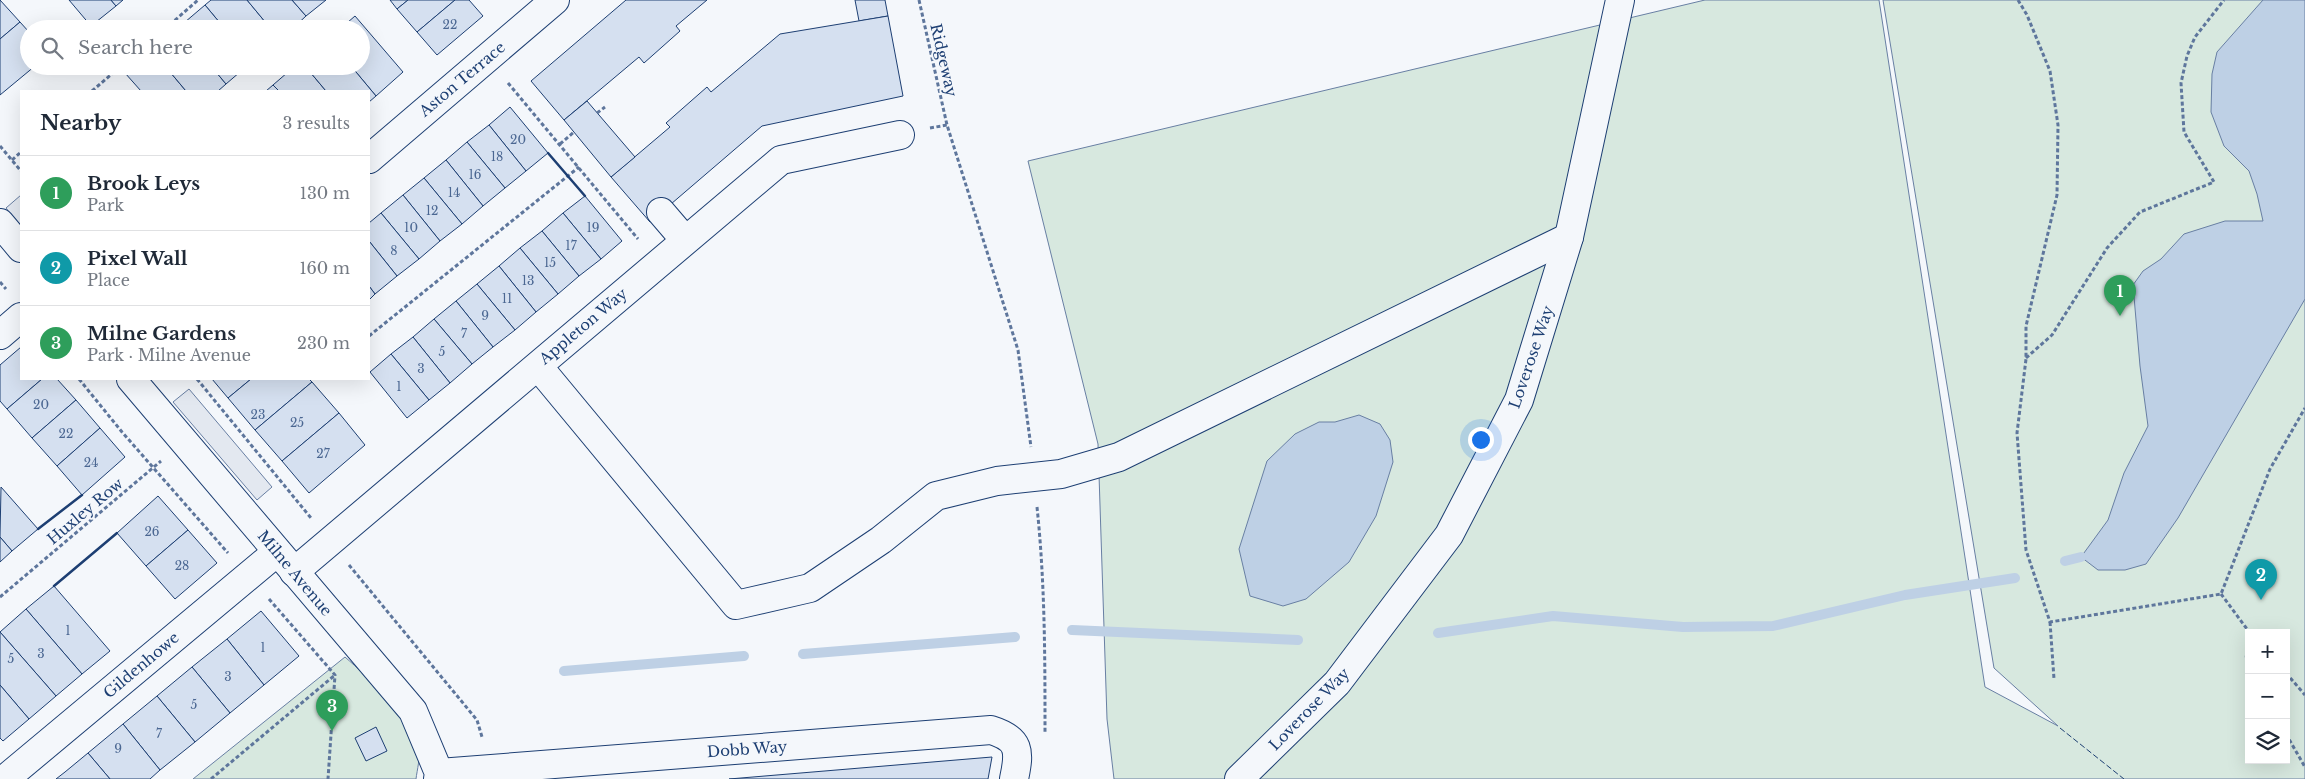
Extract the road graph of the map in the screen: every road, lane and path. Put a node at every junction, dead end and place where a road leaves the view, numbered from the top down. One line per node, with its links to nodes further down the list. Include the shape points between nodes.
1 (198, 0): 7 (path)
2 (555, 0): 8 (street, Aston Terrace)
3 (919, 0): 13 (path, Ridgeway)
4 (1620, 0): 25 (street, Loverose Way)
5 (2018, 0): 32 (path, via 2050,71 2058,125 2057,195 2026,326)
6 (2224, 0): 32 (path, via 2195,37 2181,83 2184,132 2214,182 2140,212 2107,248 2052,335)
7 (175, 20)
8 (487, 58): 16 (path); 19 (street, Aston Terrace)
9 (111, 75): 10 (path)
10 (93, 90)
11 (605, 107): 12 (path)
12 (597, 113)
13 (947, 125)
14 (574, 132): 16 (path)
15 (900, 134): 26 (street, Appleton Way, via 782,160)
16 (560, 144): 21 (path)
17 (0, 146): 20 (path)
18 (20, 153): 20 (path)
19 (370, 157)
20 (12, 160): 22 (path)
21 (579, 167): 28 (path); 31 (path)
22 (20, 170)
23 (661, 212): 26 (street)
24 (0, 223): 27 (street)
25 (1569, 237): 33 (street, via 1119,457 1061,474 997,481 936,496 881,540 810,588 736,605); 60 (street, Loverose Way, via 1519,400 1449,535 1337,683)
26 (685, 240): 28 (street, Appleton Way)
27 (20, 247)
28 (658, 262): 40 (street, Appleton Way)
29 (20, 318): 30 (street)
30 (0, 335)
31 (370, 335)
32 (2026, 359): 45 (path, via 2017,433 2026,550)
33 (547, 377)
34 (80, 380): 39 (path)
35 (132, 380): 38 (street, Milne Avenue)
36 (198, 380): 40 (path)
37 (2305, 408): 43 (path, via 2270,469)
38 (184, 441): 39 (path, Huxley Row); 41 (street, Milne Avenue)
39 (154, 467): 42 (path); 44 (path, Huxley Row)
40 (330, 540): 41 (street, Appleton Way); 54 (path, via 477,720)
41 (286, 562): 42 (street, Gildenhowe); 47 (street, Milne Avenue)
42 (248, 576): 49 (path); 56 (street, Gildenhowe)
43 (2221, 594): 45 (path); 46 (path)
44 (0, 597)
45 (2050, 622): 50 (path)
46 (2246, 629)
47 (362, 652): 49 (path); 55 (street, Milne Avenue, via 413,711)
48 (2288, 674): 51 (path)
49 (335, 675): 57 (path); 58 (path)
50 (2054, 679)
51 (2305, 695)
52 (2290, 741): 53 (path)
53 (2305, 767)
54 (490, 769): 55 (street, Dobb Way); 59 (street, Dobb Way, via 991,730 1007,735 1016,747 1018,761)
55 (439, 776)
56 (5, 779)
57 (211, 779)
58 (328, 779)
59 (1014, 779)
60 (1239, 779)

